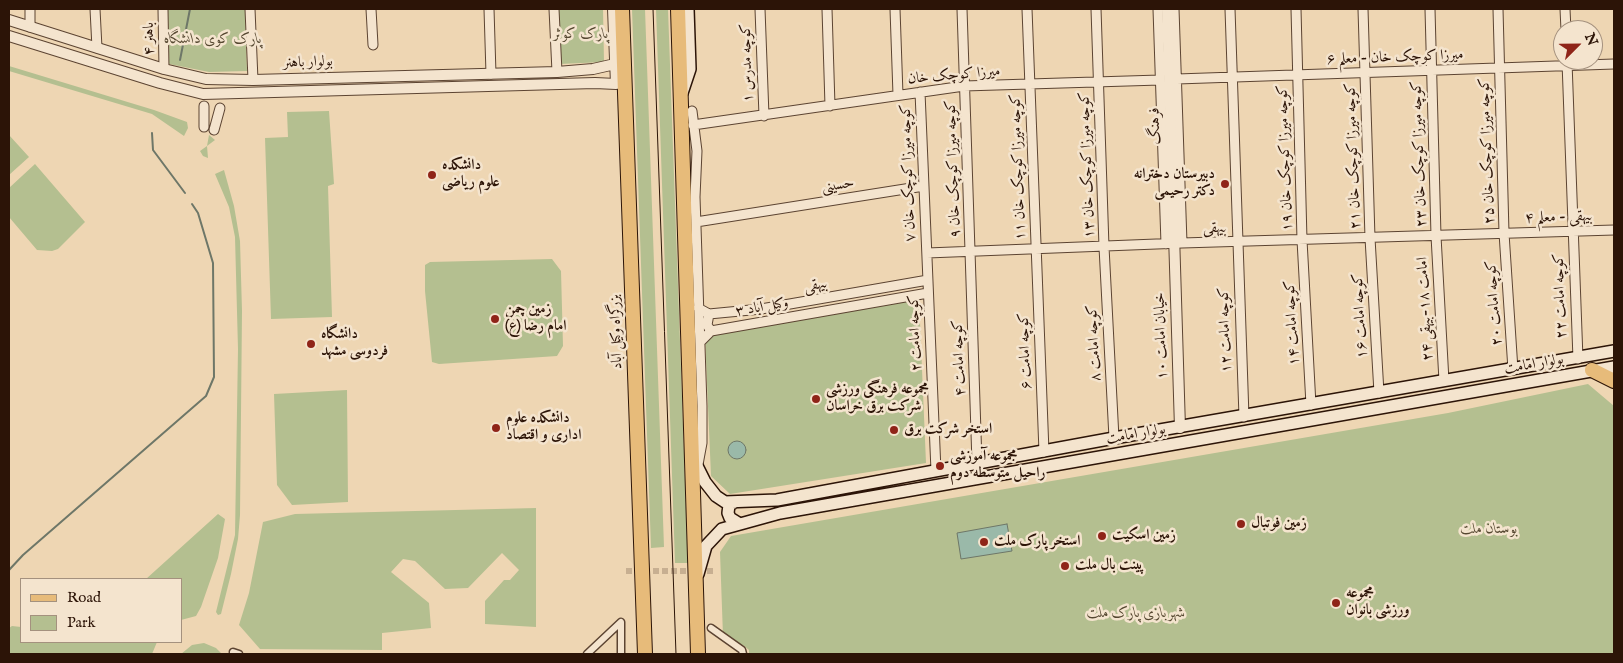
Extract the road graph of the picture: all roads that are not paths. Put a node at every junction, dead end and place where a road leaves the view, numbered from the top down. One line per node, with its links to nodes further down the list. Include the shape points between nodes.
1 (30, 9): 26 (street)
2 (95, 9): 29 (street)
3 (163, 9): 33 (street, باهنر ۴)
4 (250, 9): 44 (street)
5 (371, 9): 28 (street)
6 (489, 9): 39 (street)
7 (554, 9): 37 (street)
8 (678, 9): 53 (main road)
9 (688, 9): 53 (main road, via 690,69)
10 (760, 9): 58 (street, کوچه مدرس ۱)
11 (827, 9): 55 (street)
12 (895, 9): 52 (street)
13 (962, 9): 49 (street, کوچه میرزا کوچک خان ۹)
14 (1027, 9): 48 (street, کوچه میرزا کوچک خان ۱۱)
15 (1096, 9): 46 (street, کوچه میرزا کوچک خان ۱۳)
16 (1158, 9): 45 (street)
17 (1167, 9): 71 (street, فرهنگ)
18 (1174, 9): 43 (street)
19 (1230, 9): 42 (street, کوچه امامت ۱۲)
20 (1296, 9): 41 (street, کوچه میرزا کوچک خان ۱۹)
21 (1363, 9): 38 (street, کوچه میرزا کوچک خان ۲۱)
22 (1430, 9): 35 (street, کوچه میرزا کوچک خان ۲۳)
23 (1498, 9): 32 (street, کوچه میرزا کوچک خان ۲۵)
24 (618, 14): 30 (street); 107 (main road, بزرگراه وکیل آباد)
25 (9, 20): 26 (street, بولوار باهنر)
26 (30, 27): 29 (street, بولوار باهنر)
27 (9, 36): 50 (street, بولوار باهنر, via 203,94)
28 (373, 44)
29 (97, 48): 33 (street, بولوار باهنر)
30 (615, 64): 34 (street, بولوار باهنر); 47 (street, بولوار باهنر, via 616,84)
31 (1553, 64): 32 (street, میرزا کوچک خان - معلم ۶)
32 (1499, 68): 35 (street, میرزا کوچک خان - معلم ۶); 66 (street, کوچه میرزا کوچک خان ۲۵)
33 (164, 69): 44 (street, بولوار باهنر, via 206,79)
34 (593, 70): 37 (street, بولوار باهنر); 47 (street)
35 (1432, 70): 38 (street, میرزا کوچک خان - معلم ۶); 67 (street, کوچه میرزا کوچک خان ۲۳)
36 (1567, 70): 65 (street, کوچه امامت ۲۲)
37 (556, 72): 39 (street, بولوار باهنر)
38 (1365, 73): 41 (street, میرزا کوچک خان - معلم ۶); 68 (street, کوچه میرزا کوچک خان ۲۱)
39 (491, 74): 40 (street, بولوار باهنر)
40 (453, 75): 44 (street, بولوار باهنر); 50 (street)
41 (1298, 76): 42 (street, میرزا کوچک خان - معلم ۶); 69 (street, کوچه میرزا کوچک خان ۱۹)
42 (1232, 78): 43 (street, میرزا کوچک خان - معلم ۶); 70 (street, کوچه امامت ۱۲)
43 (1177, 79): 71 (street)
44 (253, 80)
45 (1160, 80): 46 (street, میرزا کوچک خان); 71 (street)
46 (1099, 82): 48 (street, میرزا کوچک خان); 72 (street, کوچه میرزا کوچک خان ۱۳)
47 (595, 83): 50 (street, بولوار باهنر)
48 (1030, 84): 49 (street, میرزا کوچک خان); 73 (street, کوچه میرزا کوچک خان ۱۱)
49 (964, 86): 51 (street, میرزا کوچک خان); 74 (street, کوچه میرزا کوچک خان ۹)
50 (453, 88)
51 (920, 92): 52 (street, میرزا کوچک خان); 62 (street, کوچه میرزا کوچک خان ۷)
52 (898, 95): 55 (street, میرزا کوچک خان)
53 (681, 97): 97 (main road)
54 (204, 106): 60 (street)
55 (830, 106): 58 (street, میرزا کوچک خان)
56 (220, 108): 61 (street)
57 (692, 111): 59 (street)
58 (764, 116): 59 (street, میرزا کوچک خان)
59 (693, 125): 63 (street, via 697,151)
60 (204, 127)
61 (214, 130)
62 (924, 186): 63 (street, حسینی); 75 (street, کوچه میرزا کوچک خان ۷)
63 (696, 222): 79 (street)
64 (1614, 230): 65 (street, بیهقی - معلم ۴)
65 (1573, 231): 66 (street, بیهقی - معلم ۴); 85 (street, کوچه امامت ۲۲)
66 (1504, 233): 67 (street, بیهقی); 87 (street, کوچه امامت ۲۰)
67 (1436, 236): 68 (street, بیهقی); 90 (street, امامت ۱۸-بیهقی ۲۴)
68 (1370, 238): 69 (street, بیهقی); 91 (street, کوچه امامت ۱۶)
69 (1302, 240): 70 (street, بیهقی); 92 (street, کوچه امامت ۱۴)
70 (1237, 242): 71 (street, بیهقی); 93 (street, کوچه امامت ۱۲)
71 (1174, 243): 72 (street, بیهقی); 94 (street, خیابان امامت ۱۰)
72 (1104, 247): 73 (street, بیهقی); 95 (street, کوچه امامت ۸)
73 (1036, 249): 74 (street, بیهقی); 96 (street, کوچه امامت ۶)
74 (970, 252): 75 (street, بیهقی); 98 (street, کوچه امامت ۴)
75 (926, 253): 76 (street, کوچه امامت ۲)
76 (928, 280): 77 (street, کوچه امامت ۲); 78 (street, بیهقی)
77 (928, 293): 80 (street, بیهقی); 100 (street, کوچه امامت ۲)
78 (832, 297): 80 (street); 81 (street, بیهقی)
79 (698, 308): 81 (street); 83 (street)
80 (833, 310): 82 (street, ۳ وکیل آباد)
81 (709, 314): 82 (street, via 706,325)
82 (711, 331): 83 (street)
83 (700, 342): 99 (street, via 702,443)
84 (1614, 351): 85 (main road, بولوار امامت)
85 (1578, 359): 87 (main road, بولوار امامت)
86 (1614, 367): 88 (main road, بولوار امامت)
87 (1513, 370): 90 (main road, بولوار امامت)
88 (1592, 370): 89 (main road); 102 (main road, بولوار امامت, via 933,486)
89 (1614, 381)
90 (1444, 382): 91 (main road, بولوار امامت)
91 (1379, 393): 92 (main road, بولوار امامت)
92 (1312, 404): 93 (main road, بولوار امامت)
93 (1244, 417): 94 (main road, بولوار امامت)
94 (1180, 428): 95 (main road, بولوار امامت)
95 (1114, 438): 96 (main road, بولوار امامت)
96 (1044, 452): 98 (main road, بولوار امامت)
97 (692, 455): 99 (main road, بولوار امامت); 103 (main road)
98 (978, 463): 100 (main road, بولوار امامت)
99 (697, 470): 101 (main road, بولوار امامت, via 716,496 725,502)
100 (936, 471): 101 (main road, بولوار امامت, via 777,500)
101 (735, 502): 102 (main road, via 730,505 728,513)
102 (738, 524): 103 (main road, بولوار امامت, via 722,529 706,546)
103 (696, 581): 108 (main road)
104 (711, 628): 109 (street)
105 (590, 652): 106 (street, via 621,622)
106 (621, 654)
107 (644, 654)
108 (698, 654)
109 (743, 654)

